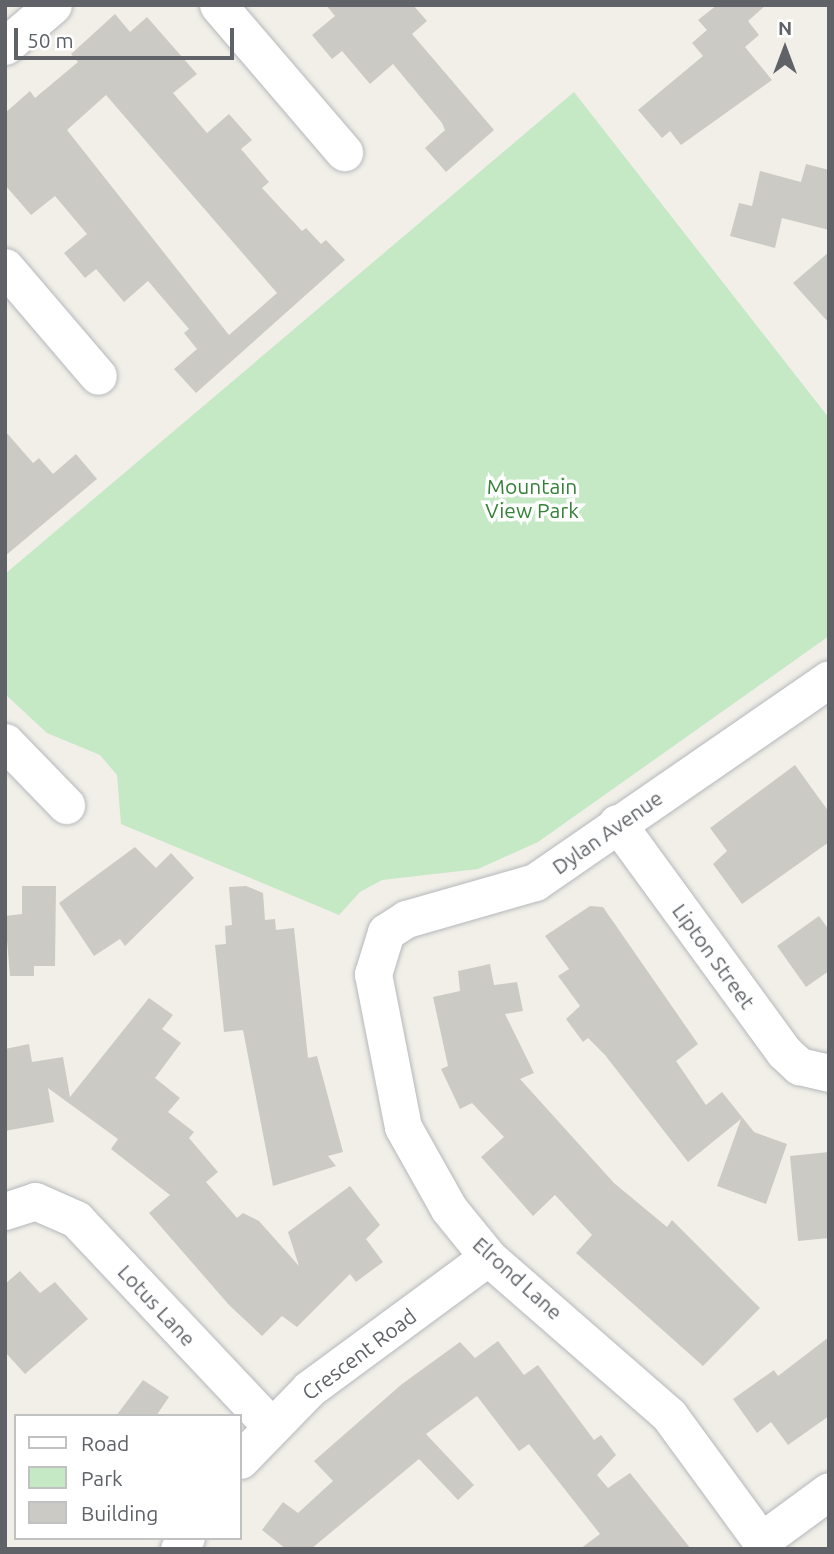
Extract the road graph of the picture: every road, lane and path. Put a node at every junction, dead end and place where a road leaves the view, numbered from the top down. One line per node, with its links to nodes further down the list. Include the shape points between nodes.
1 (52, 5): 3 (street)
2 (218, 5): 4 (street)
3 (5, 46)
4 (344, 152)
5 (5, 267): 6 (street)
6 (98, 376)
7 (829, 679): 10 (street, Dylan Avenue)
8 (5, 742): 9 (street)
9 (66, 805)
10 (617, 823): 11 (street, Dylan Avenue, via 535,882 406,919 386,932); 12 (street, Lipton Street, via 784,1052)
11 (375, 953): 14 (street, Elrond Lane, via 382,1036 402,1127 449,1209)
12 (825, 1074)
13 (20, 1206): 15 (street, Lotus Lane, via 76,1219)
14 (488, 1257): 15 (street, Crescent Road); 18 (street, Elrond Lane, via 669,1415)
15 (270, 1425): 16 (street, Crescent Road)
16 (242, 1458)
17 (829, 1491): 18 (street)
18 (764, 1545)

